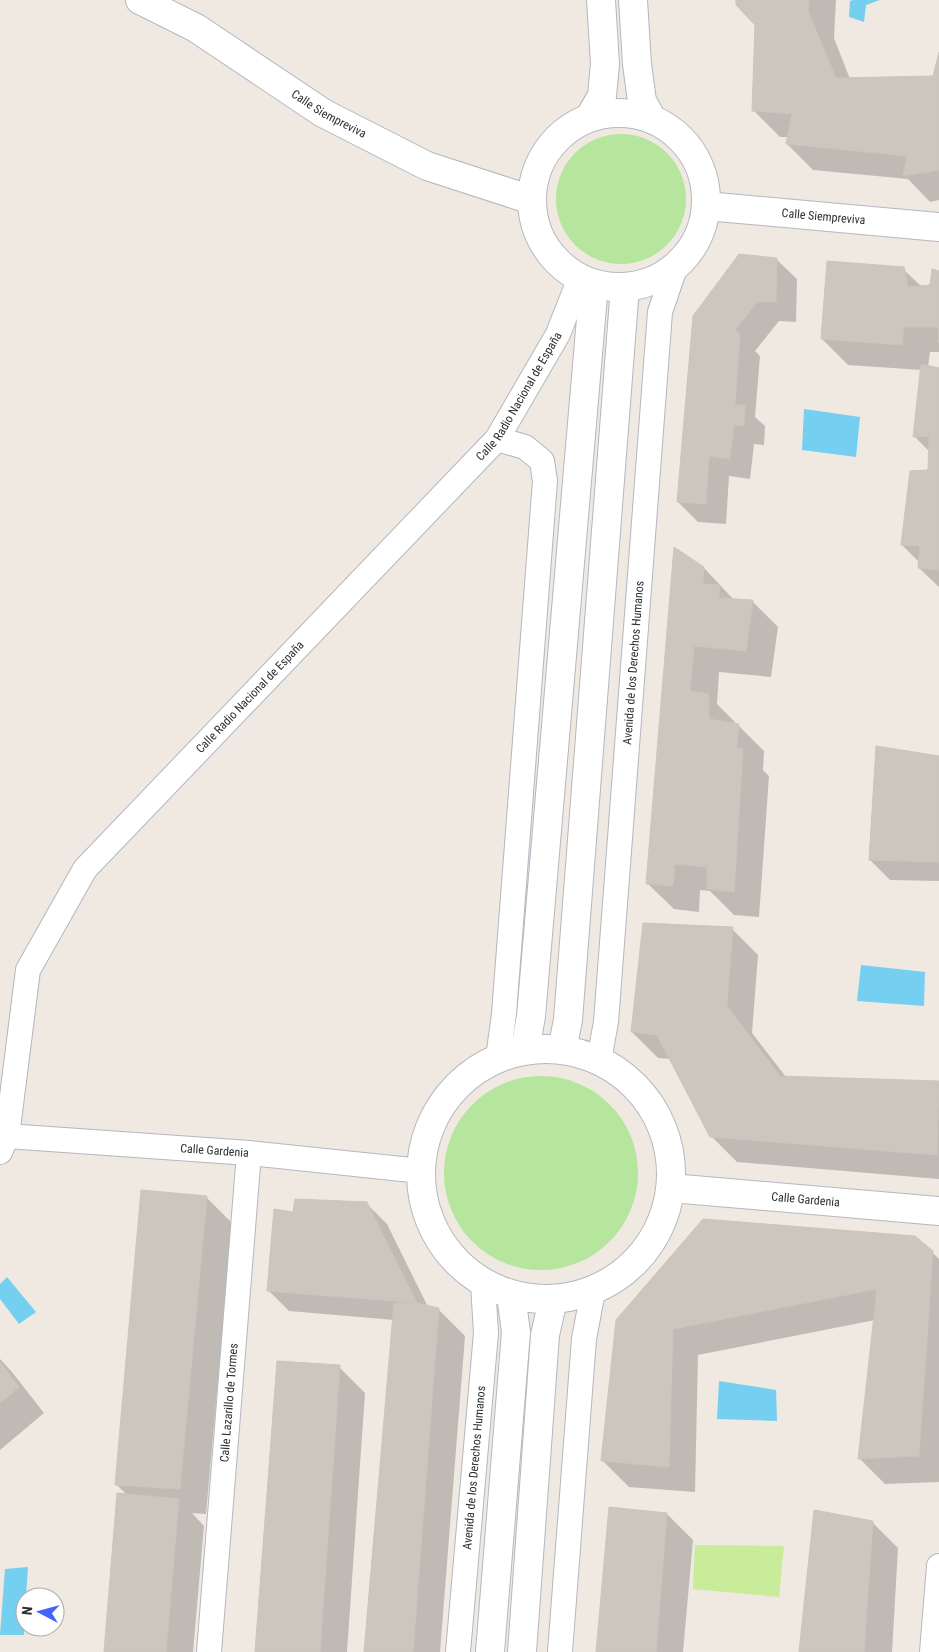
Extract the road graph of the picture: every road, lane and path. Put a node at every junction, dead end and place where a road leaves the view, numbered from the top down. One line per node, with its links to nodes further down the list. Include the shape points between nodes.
1 (140, 0): 6 (main road, Calle Siempreviva, via 196,28 323,114 427,166)
2 (601, 0): 4 (main road, via 605,64 602,96)
3 (633, 0): 5 (main road, via 642,101)
4 (589, 118): 5 (main road, via 610,113 632,113); 6 (main road, via 566,130 548,149 536,173)
5 (652, 119): 7 (main road, via 676,133 694,154 704,179)
6 (532, 200): 10 (main road, via 535,224 544,246 560,265)
7 (706, 206): 8 (main road, Calle Siempreviva); 9 (main road, via 702,230 690,251)
8 (939, 226)
9 (674, 268): 11 (main road, via 652,282); 16 (street, Avenida de los Derechos Humanos, via 660,312 606,1022)
10 (587, 281): 11 (main road); 12 (street, Calle Radio Nacional de España); 13 (main road, via 531,1016)
11 (625, 288): 14 (main road, via 568,1020)
12 (497, 439): 15 (street, via 525,447 542,461 545,481); 17 (street, Calle Radio Nacional de España, via 85,868 28,970)
13 (525, 1050): 14 (main road); 15 (main road)
14 (562, 1050): 16 (main road)
15 (498, 1058): 19 (main road, via 467,1077 443,1103 427,1135)
16 (599, 1060): 20 (main road, via 632,1082 656,1112 669,1150)
17 (4, 1144): 18 (street, Calle Gardenia)
18 (249, 1154): 19 (street, Calle Gardenia); 27 (street, Calle Lazarillo de Tormes)
19 (420, 1171): 22 (main road, via 424,1204 436,1236 457,1263)
20 (671, 1188): 21 (main road, Calle Gardenia); 23 (main road, via 663,1222 646,1251 622,1275)
21 (939, 1211)
22 (484, 1284): 24 (main road); 28 (street, Avenida de los Derechos Humanos, via 486,1333)
23 (593, 1291): 25 (main road); 31 (street, via 584,1339)
24 (511, 1295): 25 (main road); 29 (main road, via 516,1332)
25 (552, 1300): 30 (main road, via 545,1335)
26 (939, 1566): 32 (street)
27 (209, 1652)
28 (458, 1652)
29 (490, 1652)
30 (522, 1652)
31 (560, 1652)
32 (932, 1652)

